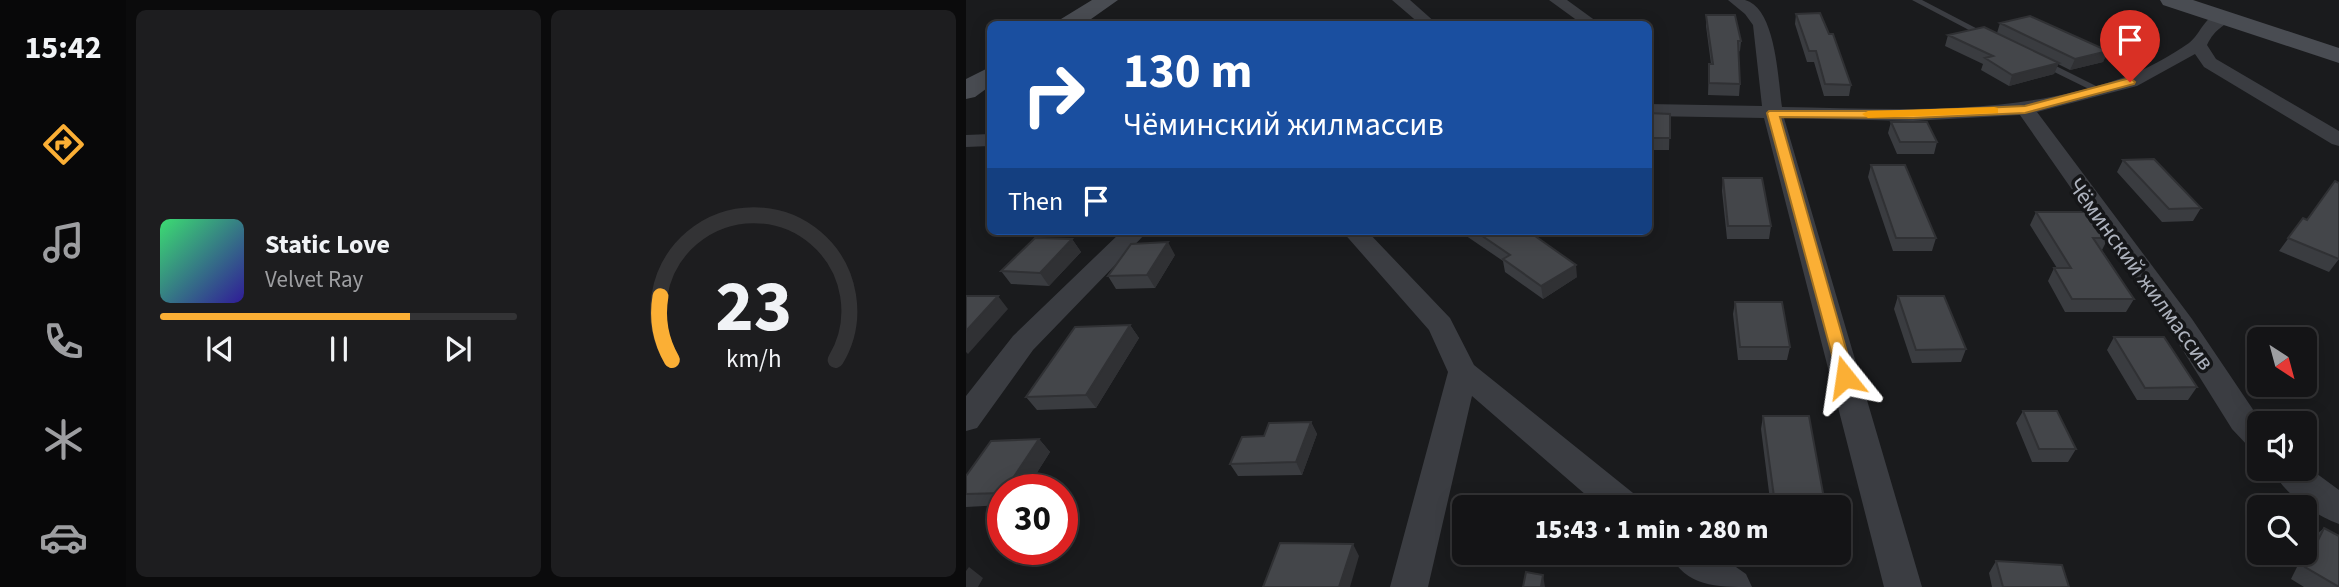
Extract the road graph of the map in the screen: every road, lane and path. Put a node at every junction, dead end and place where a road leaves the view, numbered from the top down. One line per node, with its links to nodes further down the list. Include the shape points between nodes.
1 (1107, 0): 8 (main road)
2 (1400, 0): 9 (street)
3 (1557, 0): 10 (street)
4 (1736, 0): 20 (street, via 1760,25)
5 (1916, 0): 11 (lane)
6 (2171, 0): 7 (main road)
7 (2223, 18): 12 (street, via 2208,27); 14 (main road)
8 (1074, 21)
9 (1425, 21)
10 (1588, 21)
11 (2004, 45)
12 (2198, 45): 17 (street, via 2130,82); 22 (street, via 2210,63)
13 (2028, 56): 17 (lane)
14 (2339, 56)
15 (987, 77): 16 (main road)
16 (966, 91)
17 (2101, 91): 18 (street)
18 (2025, 109): 20 (street, via 1913,115); 28 (street, Чёминский жилмассив)
19 (1652, 110): 20 (street)
20 (1773, 113): 35 (street)
21 (987, 139): 23 (street)
22 (2339, 140)
23 (966, 141)
24 (1132, 235): 27 (street, via 1023,343)
25 (1358, 235): 26 (street, via 1440,325)
26 (1463, 372): 30 (street); 33 (street)
27 (966, 419)
28 (2247, 424)
29 (2299, 481): 31 (street)
30 (1610, 495)
31 (2339, 509)
32 (1704, 565): 34 (street)
33 (1409, 587)
34 (1734, 587)
35 (1903, 587)

